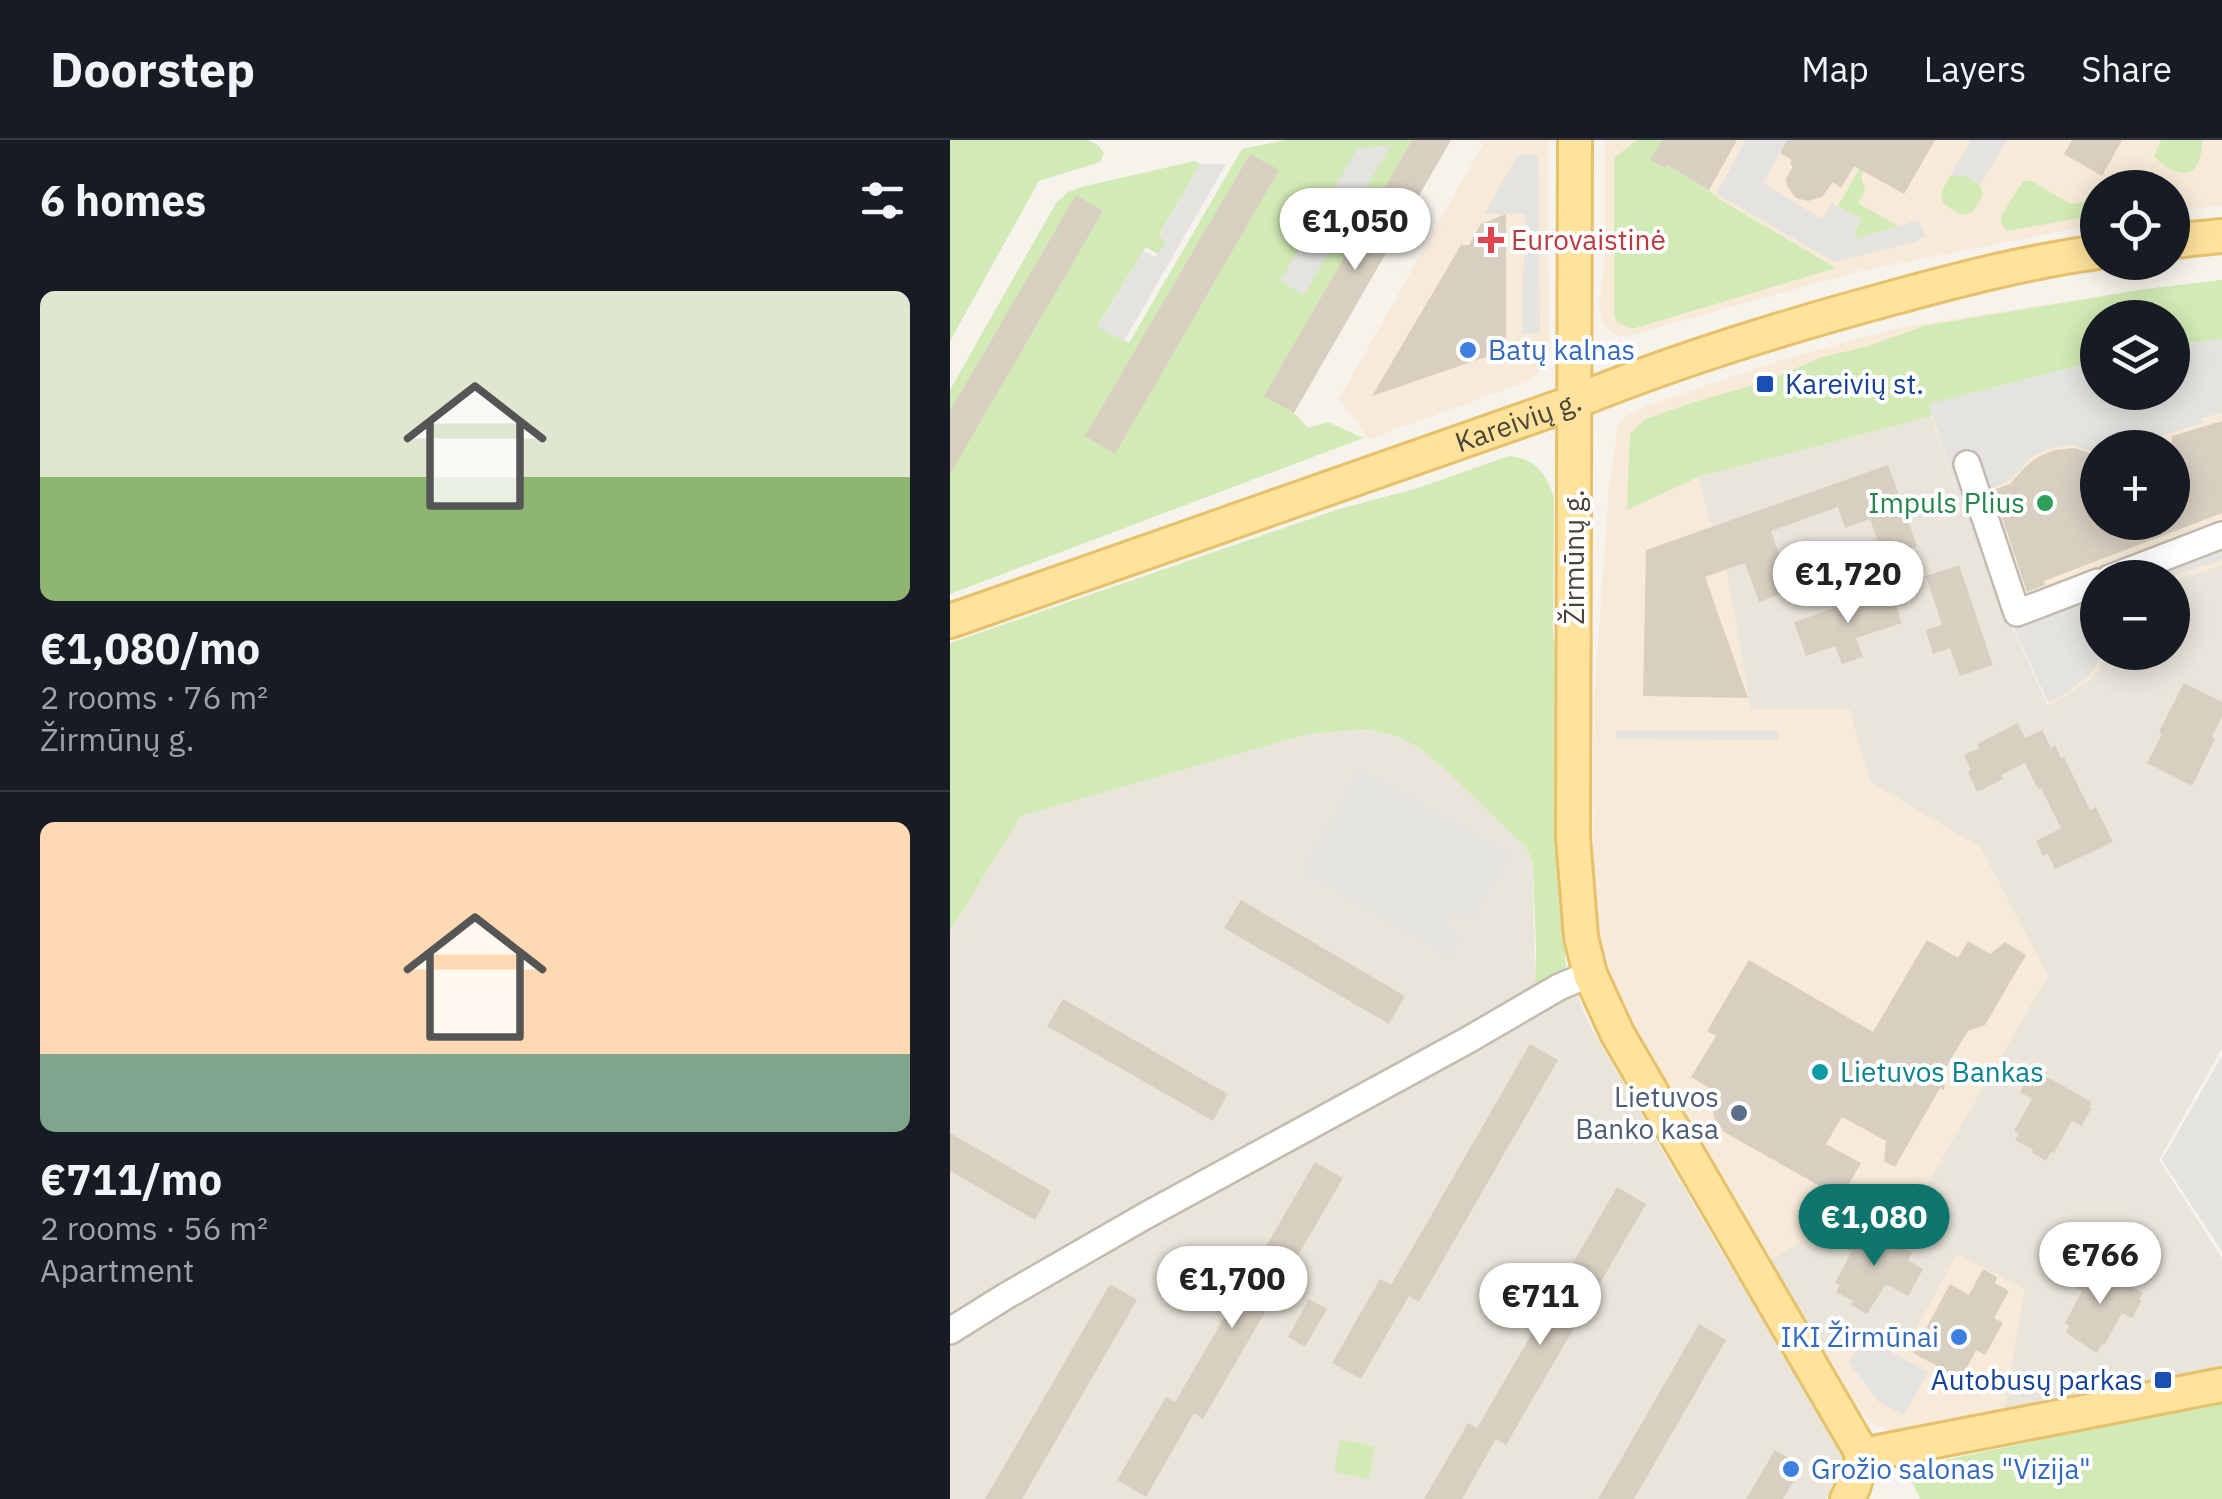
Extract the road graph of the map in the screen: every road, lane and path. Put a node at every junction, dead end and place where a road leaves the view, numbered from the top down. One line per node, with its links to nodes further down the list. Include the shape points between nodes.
1 (1574, 140): 5 (main road, Žirmūnų g.)
2 (2222, 236): 3 (main road)
3 (2190, 240)
4 (2080, 255): 5 (main road, Kareivių g., via 1986,272 1783,327)
5 (1574, 402): 10 (main road, Kareivių g.); 11 (main road, Žirmūnų g., via 1573,837)
6 (1967, 464): 9 (street, via 2018,612)
7 (2222, 535): 8 (street)
8 (2157, 560)
9 (2080, 589)
10 (950, 621)
11 (1590, 974): 12 (street); 14 (main road, Žirmūnų g., via 1616,1032)
12 (950, 1331)
13 (2222, 1384): 14 (main road)
14 (1863, 1456): 15 (main road)
15 (1847, 1499)

